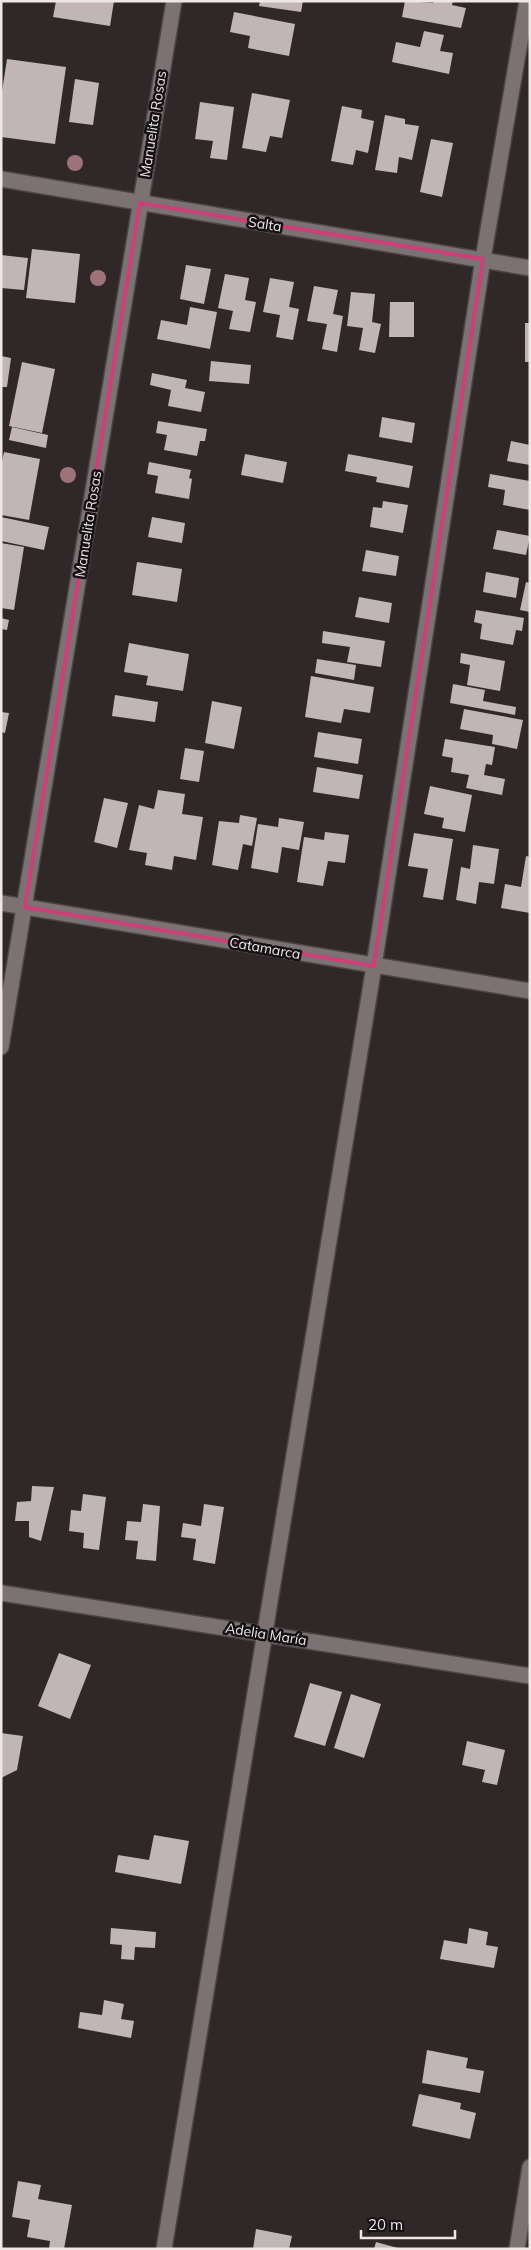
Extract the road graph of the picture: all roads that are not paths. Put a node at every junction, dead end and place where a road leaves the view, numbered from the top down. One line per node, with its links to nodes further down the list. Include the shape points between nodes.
1 (174, 1): 4 (street, Manuelita Rosas)
2 (527, 1): 5 (street)
3 (1, 179): 4 (street, Salta)
4 (140, 203): 5 (street, Salta); 8 (street, Manuelita Rosas)
5 (484, 259): 6 (street, Salta); 9 (street)
6 (530, 268)
7 (1, 903): 8 (street, Catamarca)
8 (25, 907): 9 (street, Catamarca); 11 (street, Manuelita Rosas)
9 (374, 966): 10 (street, Catamarca); 13 (street)
10 (530, 991)
11 (1, 1046)
12 (1, 1593): 13 (street, Adelia María)
13 (264, 1634): 14 (street, Adelia María); 16 (street)
14 (530, 1676)
15 (530, 2167): 17 (street)
16 (164, 2249)
17 (517, 2249)

